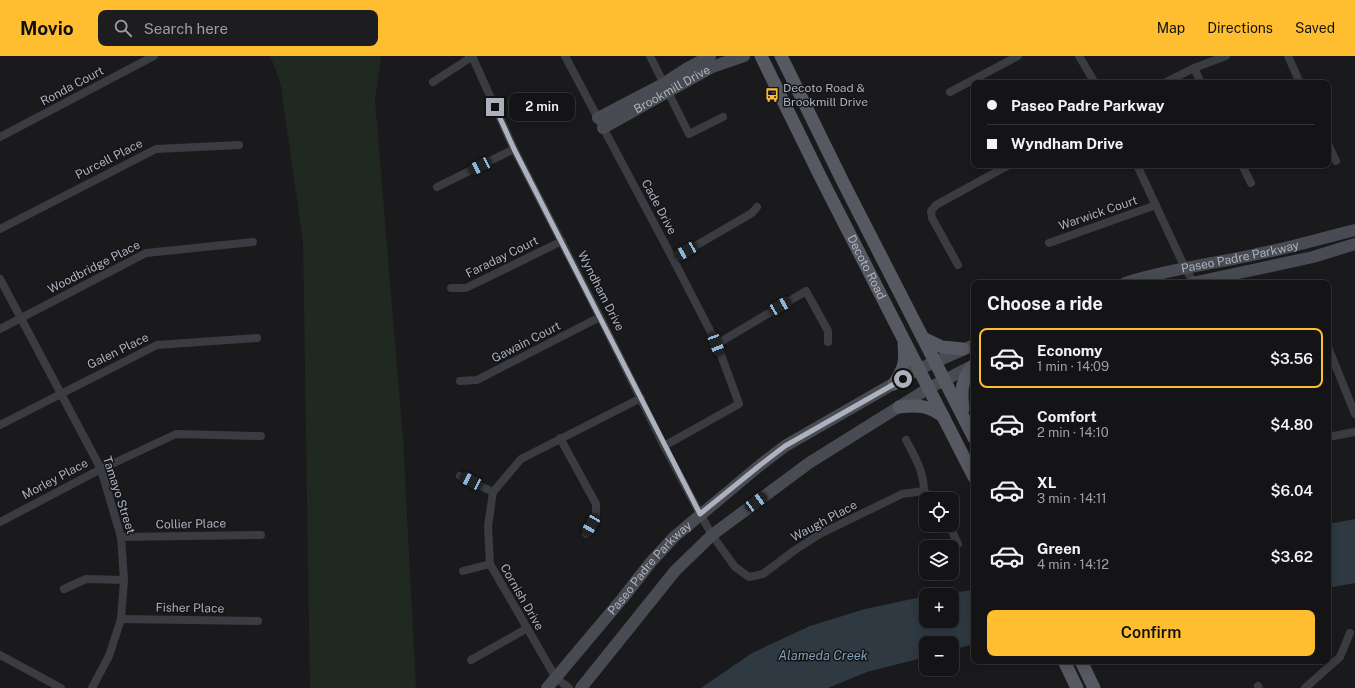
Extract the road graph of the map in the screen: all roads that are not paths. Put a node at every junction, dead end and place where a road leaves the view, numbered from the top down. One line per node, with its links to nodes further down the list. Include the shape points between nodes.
1 (154, 56): 25 (street, Ronda Court)
2 (472, 56): 20 (street); 27 (street, Wyndham Drive)
3 (565, 56): 24 (street, Cade Drive)
4 (650, 56): 21 (street)
5 (710, 56): 21 (main road, Brookmill Drive, via 686,69)
6 (744, 56): 21 (main road, Brookmill Drive)
7 (761, 56): 56 (main road, Decoto Road)
8 (780, 56): 55 (main road, Decoto Road)
9 (1018, 56): 14 (street)
10 (1079, 56): 15 (street)
11 (1226, 56): 13 (street)
12 (1288, 56): 18 (street)
13 (1194, 68): 16 (street); 17 (street)
14 (973, 80)
15 (1093, 80)
16 (1170, 80)
17 (1200, 80)
18 (1299, 80)
19 (971, 81): 22 (street)
20 (433, 82)
21 (666, 88): 23 (street, via 689,134); 24 (main road, Brookmill Drive)
22 (950, 92)
23 (723, 117)
24 (601, 123): 43 (street, Cade Drive)
25 (0, 137)
26 (239, 145): 37 (street, Purcell Place, via 156,149)
27 (514, 149): 34 (street); 39 (street, Wyndham Drive)
28 (1331, 150): 29 (street)
29 (1336, 161)
30 (1003, 168): 44 (street, via 936,204 931,211 932,218)
31 (1138, 168): 35 (street)
32 (1244, 168): 33 (street)
33 (1251, 183)
34 (436, 187)
35 (1156, 205): 41 (street, Warwick Court); 45 (street)
36 (757, 207): 43 (street, via 752,213)
37 (0, 229)
38 (1355, 230): 45 (main road, Paseo Padre Parkway, via 1307,243)
39 (562, 241): 50 (street, Faraday Court, via 466,288); 51 (street, Wyndham Drive)
40 (253, 242): 52 (street, Woodbridge Place, via 146,253)
41 (1049, 243)
42 (1355, 244): 49 (main road, Paseo Padre Parkway, via 1313,257)
43 (673, 259): 58 (street, Cade Drive)
44 (958, 265)
45 (1186, 268): 47 (main road, Paseo Padre Parkway); 48 (street)
46 (0, 279): 52 (street, Tamayo Street)
47 (1134, 280)
48 (1192, 280)
49 (1207, 280)
50 (451, 288)
51 (600, 317): 66 (street, Gawain Court, via 477,380); 70 (street, Wyndham Drive)
52 (22, 318): 53 (street, Woodbridge Place); 69 (street, Tamayo Street)
53 (0, 329)
54 (257, 338): 69 (street, Galen Place, via 157,345)
55 (922, 338): 59 (main road, via 942,347); 61 (main road, Decoto Road)
56 (904, 339): 63 (main road, Decoto Road); 67 (main road, via 904,366)
57 (828, 342): 58 (street, via 828,331 806,291)
58 (716, 344): 82 (street, Cade Drive, via 739,404)
59 (969, 347): 61 (main road, Paseo Padre Parkway)
60 (1331, 354): 72 (street)
61 (935, 362): 63 (main road, Paseo Padre Parkway); 65 (main road, Decoto Road)
62 (971, 367): 65 (main road, Paseo Padre Parkway)
63 (919, 369): 67 (main road, Paseo Padre Parkway); 68 (main road, Decoto Road)
64 (971, 370): 74 (main road, via 964,379 961,391)
65 (944, 380): 68 (main road, Paseo Padre Parkway); 74 (main road, Decoto Road)
66 (460, 382)
67 (894, 384): 88 (main road, Paseo Padre Parkway, via 785,446)
68 (929, 388): 71 (main road, Paseo Padre Parkway); 73 (main road, Decoto Road)
69 (61, 393): 75 (street, Galen Place); 83 (street, Tamayo Street)
70 (641, 398): 80 (street); 82 (street, Wyndham Drive)
71 (899, 407): 73 (main road, via 917,406 933,409); 92 (main road, Paseo Padre Parkway, via 808,463)
72 (1355, 414)
73 (943, 416): 84 (main road, Decoto Road)
74 (963, 417): 76 (main road, Decoto Road)
75 (0, 425)
76 (971, 432)
77 (1355, 432): 79 (street)
78 (261, 436): 83 (street, Morley Place, via 176,434)
79 (1331, 436)
80 (560, 438): 87 (street, via 521,459); 91 (street, via 596,504 596,516)
81 (906, 440): 86 (street, via 921,469)
82 (664, 446): 88 (street, Wyndham Drive)
83 (101, 469): 89 (street, Morley Place); 93 (street, Tamayo Street)
84 (971, 471)
85 (460, 476): 87 (street)
86 (924, 491): 92 (street, Waugh Place, via 902,494 820,534 763,574 749,577 735,567)
87 (493, 492): 94 (street, Cornish Drive, via 488,526)
88 (700, 514): 92 (street, Wyndham Drive); 106 (main road, Paseo Padre Parkway, via 651,562)
89 (0, 522)
90 (261, 534): 93 (street, Collier Place)
91 (586, 534)
92 (712, 535): 111 (main road, Paseo Padre Parkway, via 675,571)
93 (121, 537): 96 (street, Tamayo Street)
94 (490, 564): 95 (street); 100 (street, Cornish Drive)
95 (463, 571)
96 (124, 580): 97 (street, via 86,579); 98 (street, Tamayo Street)
97 (64, 589)
98 (121, 619): 99 (street, Fisher Place); 108 (street, Tamayo Street, via 109,656)
99 (258, 621)
100 (526, 629): 103 (street); 106 (street, Cornish Drive)
101 (1350, 633): 114 (street, via 1340,657)
102 (0, 655): 107 (street)
103 (470, 660)
104 (1065, 664): 112 (main road)
105 (1082, 664): 113 (main road)
106 (556, 678): 109 (main road, Paseo Padre Parkway); 110 (street, Cornish Drive)
107 (61, 688)
108 (92, 688)
109 (547, 688)
110 (569, 688)
111 (581, 688)
112 (1077, 688)
113 (1094, 688)
114 (1306, 688)

